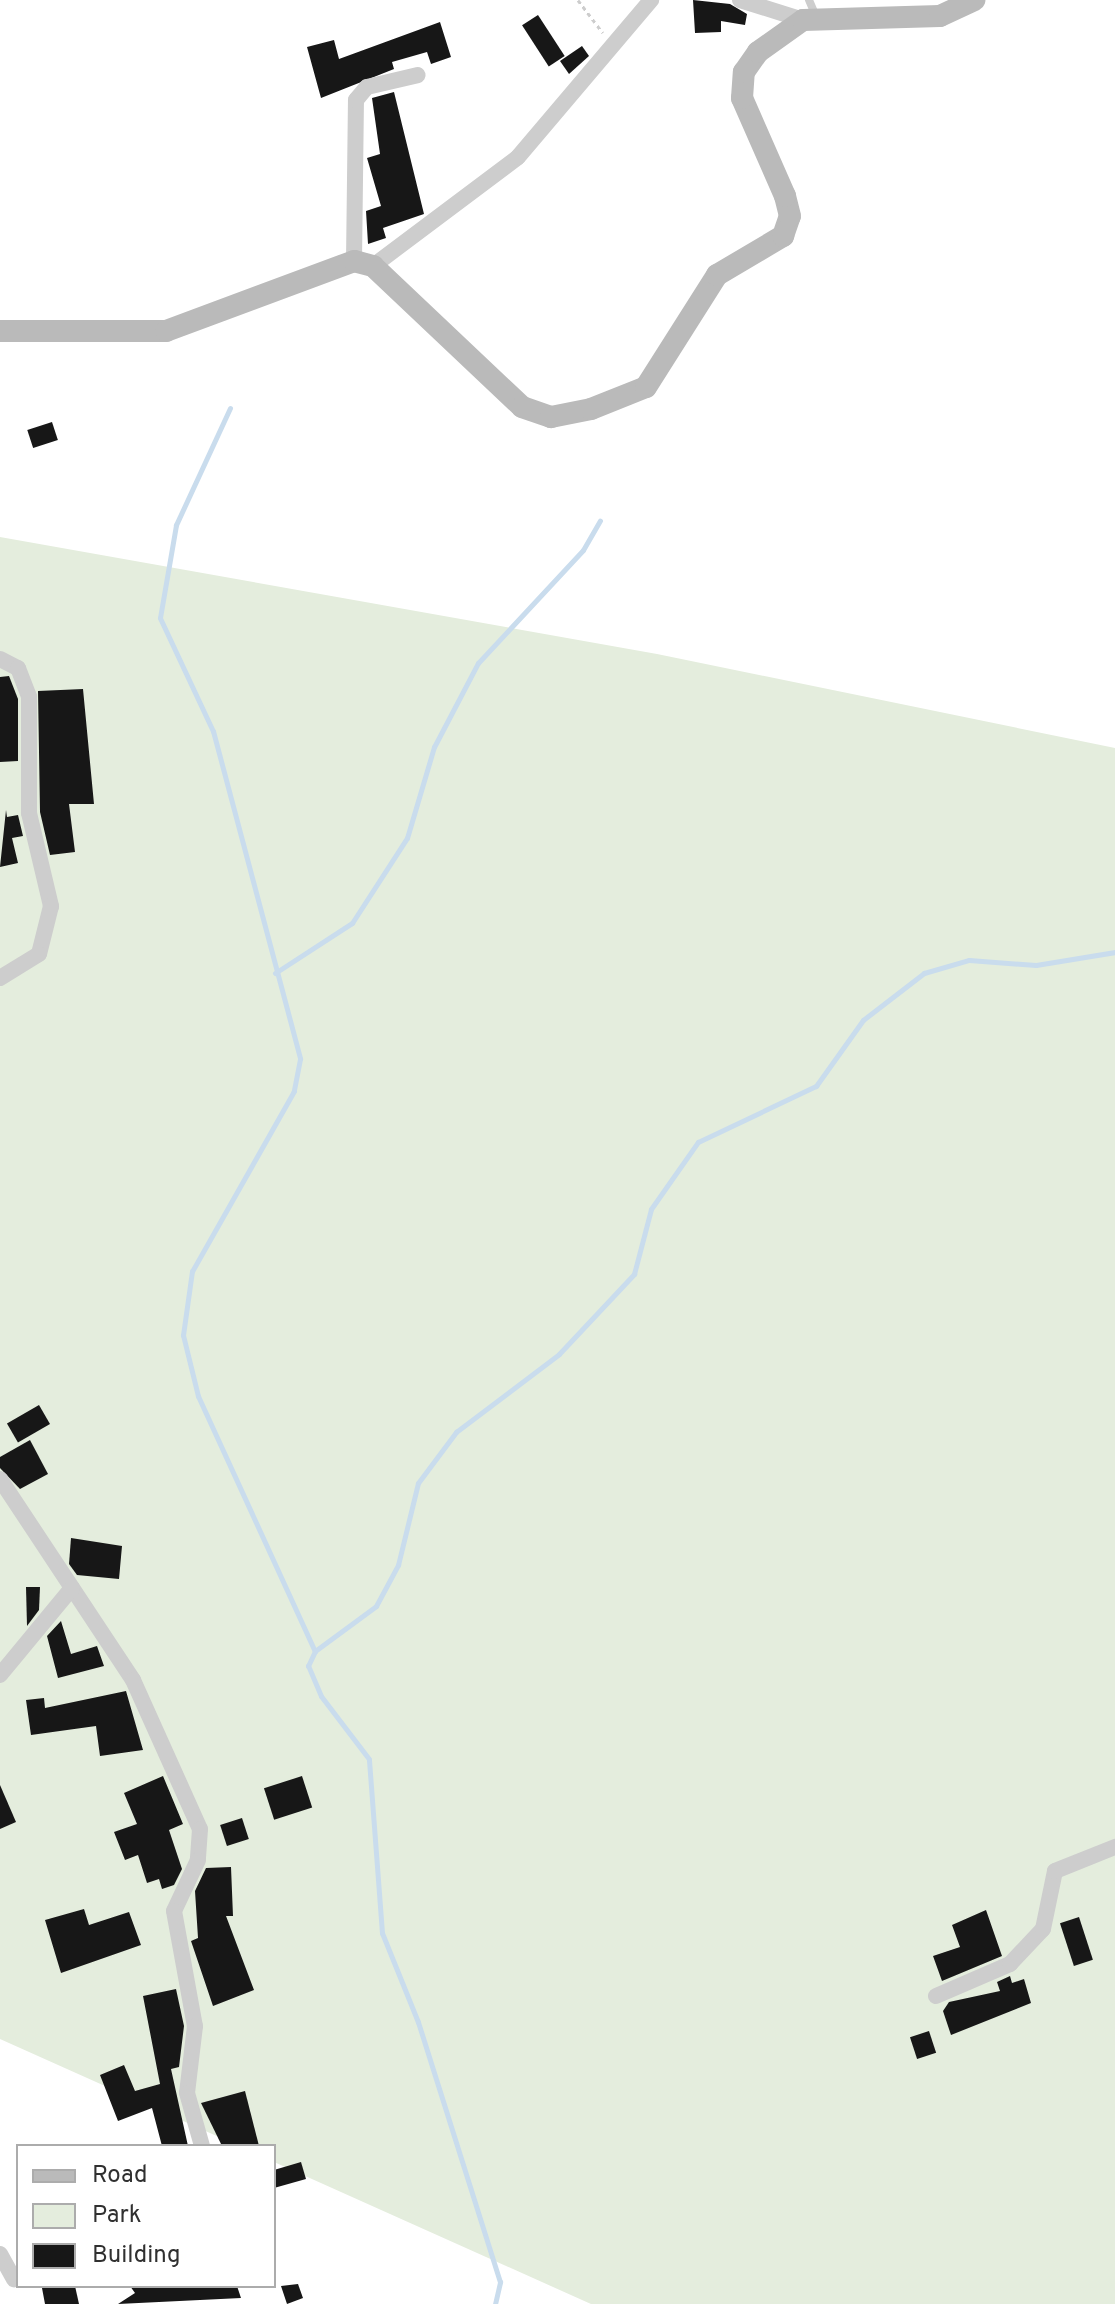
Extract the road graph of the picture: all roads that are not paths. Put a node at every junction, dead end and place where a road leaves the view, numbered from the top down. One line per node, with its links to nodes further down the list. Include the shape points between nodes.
1 (651, 0): 6 (street, via 615,48 490,183)
2 (740, 0): 4 (street)
3 (974, 0): 4 (street, via 940,16)
4 (810, 13): 6 (street, via 758,52 744,72 742,98 790,216 783,236 717,275 646,387 551,417 522,407)
5 (418, 75): 6 (street, via 367,87 356,100)
6 (364, 263): 7 (street, via 166,331)
7 (0, 331)
8 (0, 659): 9 (street, via 26,681 29,813 51,906 39,954)
9 (0, 978)
10 (0, 1479): 11 (street)
11 (72, 1588): 12 (street); 15 (street, via 133,1680 200,1829 198,1860 174,1911 195,2026 187,2093)
12 (0, 1675)
13 (1115, 1847): 14 (street, via 1055,1871 1043,1929 1010,1964)
14 (936, 1996)
15 (201, 2144)
16 (0, 2254): 17 (street)
17 (11, 2282)

